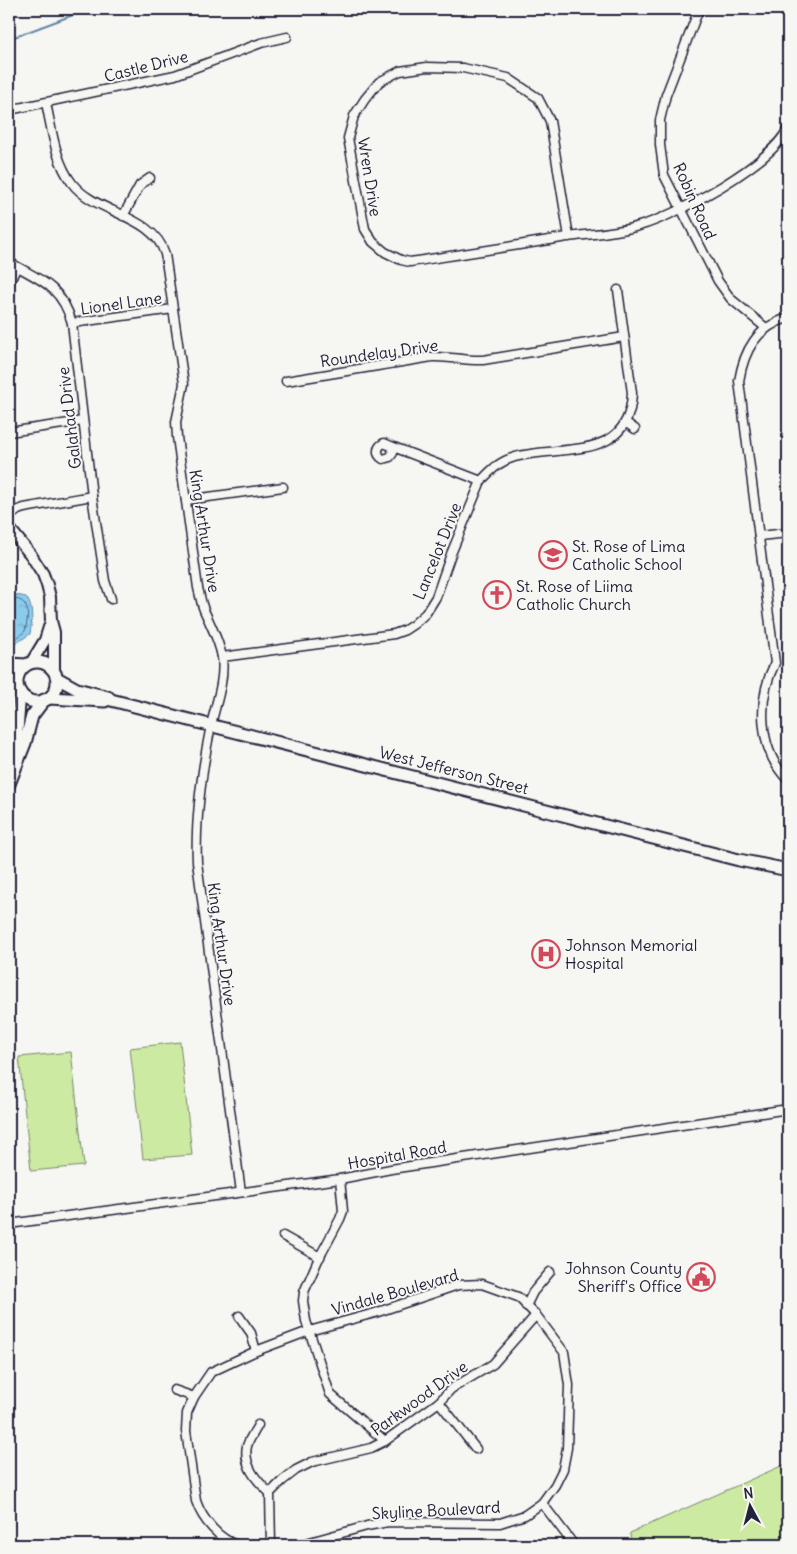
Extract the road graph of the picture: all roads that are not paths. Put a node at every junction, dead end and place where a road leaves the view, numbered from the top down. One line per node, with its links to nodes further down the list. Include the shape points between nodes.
1 (699, 9): 9 (street, Robin Road, via 666,95 660,120 664,175)
2 (784, 9): 3 (street)
3 (788, 15)
4 (287, 37): 5 (street, Castle Drive, via 261,43 175,75)
5 (46, 103): 6 (street, Castle Drive); 10 (street, King Arthur Drive, via 63,170 73,185 84,196)
6 (9, 110)
7 (788, 128): 9 (street, Wren Drive, via 765,157)
8 (150, 178): 10 (street, via 140,186)
9 (680, 209): 11 (street, Wren Drive, via 639,226); 19 (street, Robin Road, via 718,282 732,299)
10 (123, 216): 16 (street, King Arthur Drive, via 149,230 163,246)
11 (570, 237): 11 (street, Wren Drive, via 410,262 385,252 365,228 348,138 354,116 379,82 400,71 427,67 463,68 508,78 538,98 550,121)
12 (9, 262): 13 (street, Galahad Drive)
13 (17, 267): 14 (street); 18 (street, Galahad Drive, via 59,294)
14 (9, 283)
15 (618, 290): 20 (street, Lancelot Drive)
16 (173, 309): 18 (street, Lionel Lane); 30 (street, King Arthur Drive, via 184,384 176,422)
17 (788, 318): 19 (street)
18 (72, 323): 22 (street, Galahad Drive)
19 (766, 328): 34 (street, via 750,347 739,381)
20 (624, 337): 21 (street, Roundelay Drive, via 483,360 432,357); 23 (street, Lancelot Drive, via 632,392 631,408)
21 (286, 381)
22 (83, 421): 25 (street); 29 (street, Galahad Drive)
23 (625, 422): 24 (street); 27 (street, Lancelot Drive, via 614,436 601,444 516,456 496,466)
24 (635, 429)
25 (9, 432)
26 (391, 446): 27 (street)
27 (481, 481): 37 (street, Lancelot Drive, via 436,597 414,624 388,635)
28 (283, 487): 30 (street)
29 (92, 496): 31 (street, via 24,508); 35 (street, Galahad Drive, via 105,581)
30 (186, 500): 37 (street, King Arthur Drive, via 198,588)
31 (9, 517)
32 (9, 528): 36 (street, via 43,574 50,597)
33 (788, 532): 34 (street)
34 (759, 536): 46 (street, via 775,663 765,690 764,731)
35 (111, 599)
36 (51, 621): 39 (street, via 45,640); 40 (street)
37 (222, 657): 44 (street, King Arthur Drive, via 221,684)
38 (9, 664): 39 (main road)
39 (29, 664): 40 (main road, via 44,663); 41 (main road, via 19,675)
40 (55, 674): 42 (main road, via 55,690); 43 (main road, West Jefferson Street, via 77,689)
41 (16, 686): 42 (main road, via 29,700); 45 (main road)
42 (46, 699): 43 (main road, West Jefferson Street); 45 (main road, via 32,716)
43 (111, 700): 44 (main road, West Jefferson Street)
44 (211, 726): 48 (main road, West Jefferson Street); 51 (street, King Arthur Drive, via 198,811 197,862)
45 (14, 768): 47 (main road)
46 (788, 780)
47 (9, 784)
48 (788, 870)
49 (788, 1109): 50 (street, Hospital Road)
50 (340, 1179): 51 (street, Hospital Road); 54 (street, via 343,1211)
51 (241, 1192): 52 (street, Hospital Road)
52 (9, 1224)
53 (283, 1236): 54 (street)
54 (320, 1257): 59 (street, via 304,1292)
55 (550, 1272): 56 (street)
56 (526, 1306): 57 (street, Vindale Boulevard); 59 (street, Vindale Boulevard, via 518,1297 482,1284 458,1285)
57 (536, 1315): 63 (street, Parkwood Drive, via 493,1364 451,1389); 68 (street, Vindale Boulevard, via 564,1352 570,1385 563,1469)
58 (239, 1316): 60 (street, via 251,1333)
59 (309, 1331): 60 (street, Vindale Boulevard); 65 (street, via 330,1394)
60 (256, 1351): 62 (street, Vindale Boulevard, via 211,1372)
61 (174, 1390): 62 (street)
62 (194, 1397): 69 (street, Vindale Boulevard, via 186,1431 196,1501 206,1521 228,1543)
63 (439, 1402): 65 (street, Parkwood Drive); 66 (street)
64 (258, 1425): 67 (street, via 247,1446 248,1467)
65 (385, 1441): 67 (street, Parkwood Drive, via 371,1448 312,1462 296,1470)
66 (476, 1449)
67 (270, 1493): 70 (street)
68 (542, 1503): 71 (street, Skyline Boulevard, via 525,1515 500,1522 388,1522); 72 (street)
69 (238, 1545)
70 (272, 1545)
71 (299, 1545)
72 (574, 1545)

